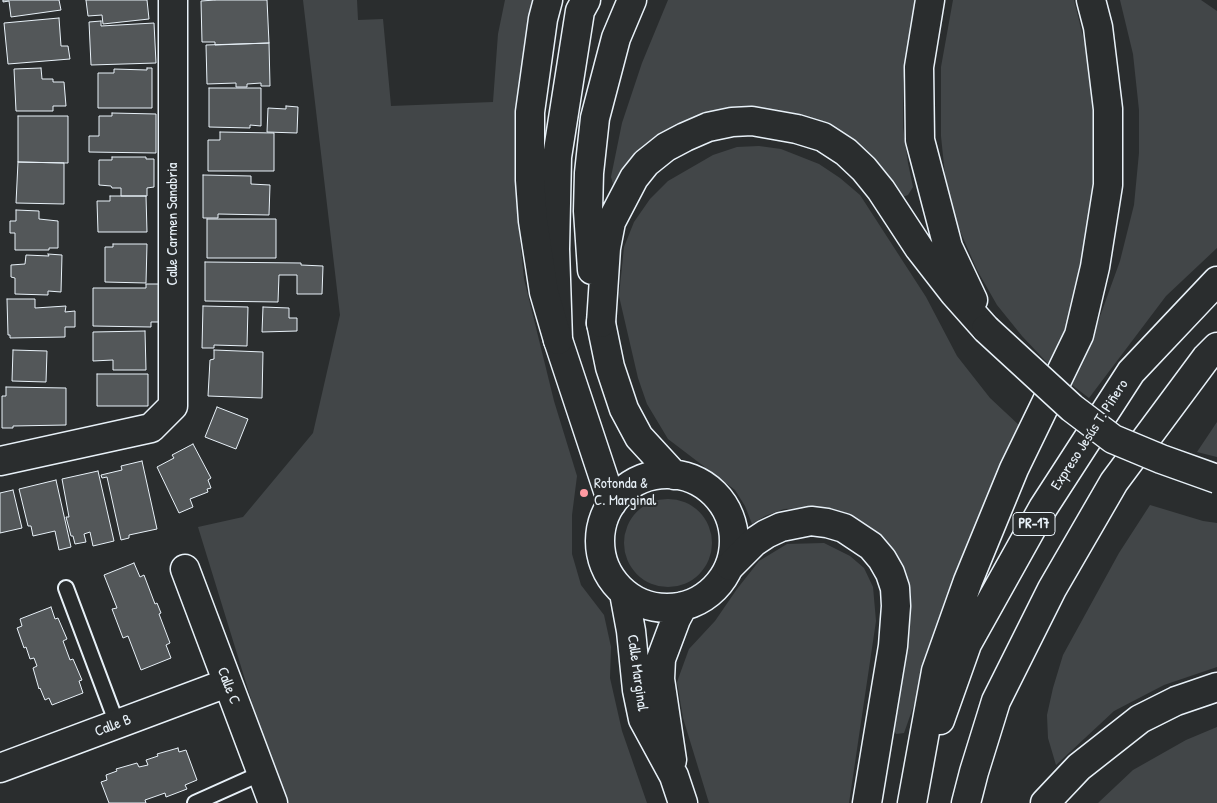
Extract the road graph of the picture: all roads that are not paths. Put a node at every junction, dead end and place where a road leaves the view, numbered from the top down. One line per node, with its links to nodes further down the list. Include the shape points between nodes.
1 (173, 0): 12 (main road, Calle Carmen Sanabria, via 172,406 151,428)
2 (548, 0): 10 (main road, via 542,19 530,112 530,180 544,292)
3 (586, 0): 10 (main road, via 580,11 557,156 555,249)
4 (632, 0): 8 (main road, via 616,38 595,118 588,211)
5 (930, 0): 9 (main road, via 919,67 920,140 948,247)
6 (1090, 0): 32 (main road, via 1098,27 1108,109 1108,185 1095,267 1079,335 1014,469 968,581 936,671)
7 (1217, 281): 32 (main road, Expreso Jesús T. Piñero / PR-17, via 1131,372 1043,508 967,644)
8 (601, 323): 9 (main road, via 611,222 634,178 646,163 684,137 708,127 752,121 823,137 846,152 870,176 919,248); 13 (main road, via 610,367 624,409 640,437)
9 (986, 329): 14 (main road, bridge, via 1072,408 1113,439)
10 (558, 340): 15 (main road)
11 (1217, 347): 33 (main road, via 1114,482 1052,589 996,700)
12 (0, 461)
13 (674, 474): 15 (main road, via 645,477 623,490); 16 (main road, via 703,485 722,504 733,531)
14 (1217, 479)
15 (612, 503): 19 (main road, via 602,529 603,556 613,580)
16 (730, 566): 20 (main road, via 712,592); 31 (main road, via 766,534 781,527 811,521 844,528 871,546 882,559 895,588 896,606 893,646)
17 (185, 569): 21 (main road, Calle C)
18 (66, 588): 24 (lane)
19 (624, 593): 20 (main road, via 650,607); 27 (main road, Calle Marginal, via 643,719)
20 (683, 606): 27 (main road, Calle Marginal, via 661,659 660,679)
21 (227, 683): 24 (main road, Calle B); 26 (main road, Calle C)
22 (1217, 686): 34 (main road, via 1140,719 1079,767)
23 (1217, 702): 35 (main road, via 1144,732 1093,772)
24 (117, 724): 25 (main road, Calle B)
25 (0, 768)
26 (262, 773): 28 (lane); 29 (main road, Calle C)
27 (674, 776): 30 (main road, Calle Marginal)
28 (194, 803)
29 (273, 803)
30 (683, 803)
31 (867, 803)
32 (913, 803)
33 (966, 803)
34 (1045, 803)
35 (1070, 803)

